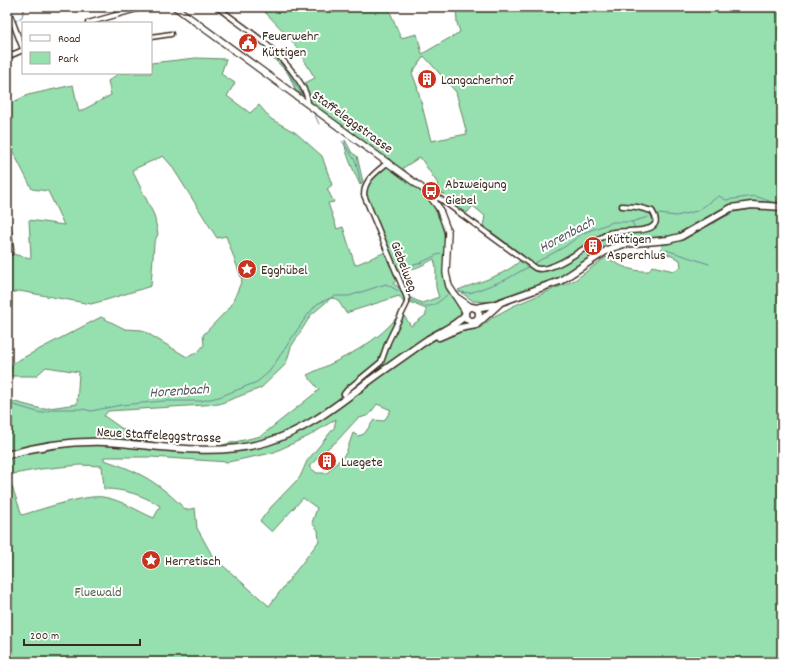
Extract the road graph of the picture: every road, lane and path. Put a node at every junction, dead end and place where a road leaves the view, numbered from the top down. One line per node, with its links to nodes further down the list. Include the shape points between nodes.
1 (7, 7): 10 (street)
2 (144, 7): 5 (street)
3 (175, 7): 13 (street, Staffeleggstrasse)
4 (217, 7): 13 (street, via 273,49 301,85)
5 (101, 18): 6 (street); 7 (street)
6 (91, 22)
7 (103, 22)
8 (171, 34): 9 (street)
9 (152, 37)
10 (22, 46)
11 (22, 50): 12 (street)
12 (7, 57)
13 (308, 103): 14 (street, Staffeleggstrasse)
14 (388, 162): 15 (street, Staffeleggstrasse, via 419,184); 27 (street, Giebelweg, via 367,180 364,195 407,303 381,362)
15 (433, 199): 16 (street, via 439,198 538,269 545,269 570,258 614,231 642,231 654,224 656,219 652,212); 22 (street, Staffeleggstrasse, via 448,232 446,278 454,294)
16 (622, 206)
17 (782, 207): 20 (main road, via 752,205 731,208 680,237 624,244 609,249 560,281)
18 (7, 217): 19 (street)
19 (9, 253)
20 (501, 302): 21 (main road); 25 (main road, via 479,324)
21 (493, 305): 22 (main road); 23 (main road)
22 (469, 310): 23 (main road, via 479,311); 24 (main road); 26 (main road, Neue Staffeleggstrasse, via 458,322)
23 (479, 317): 24 (main road)
24 (470, 321): 25 (main road)
25 (452, 331): 26 (main road)
26 (418, 347): 28 (main road, Neue Staffeleggstrasse, via 317,419 288,434 256,445 218,451 105,442 72,443)
27 (344, 394)
28 (7, 455)

